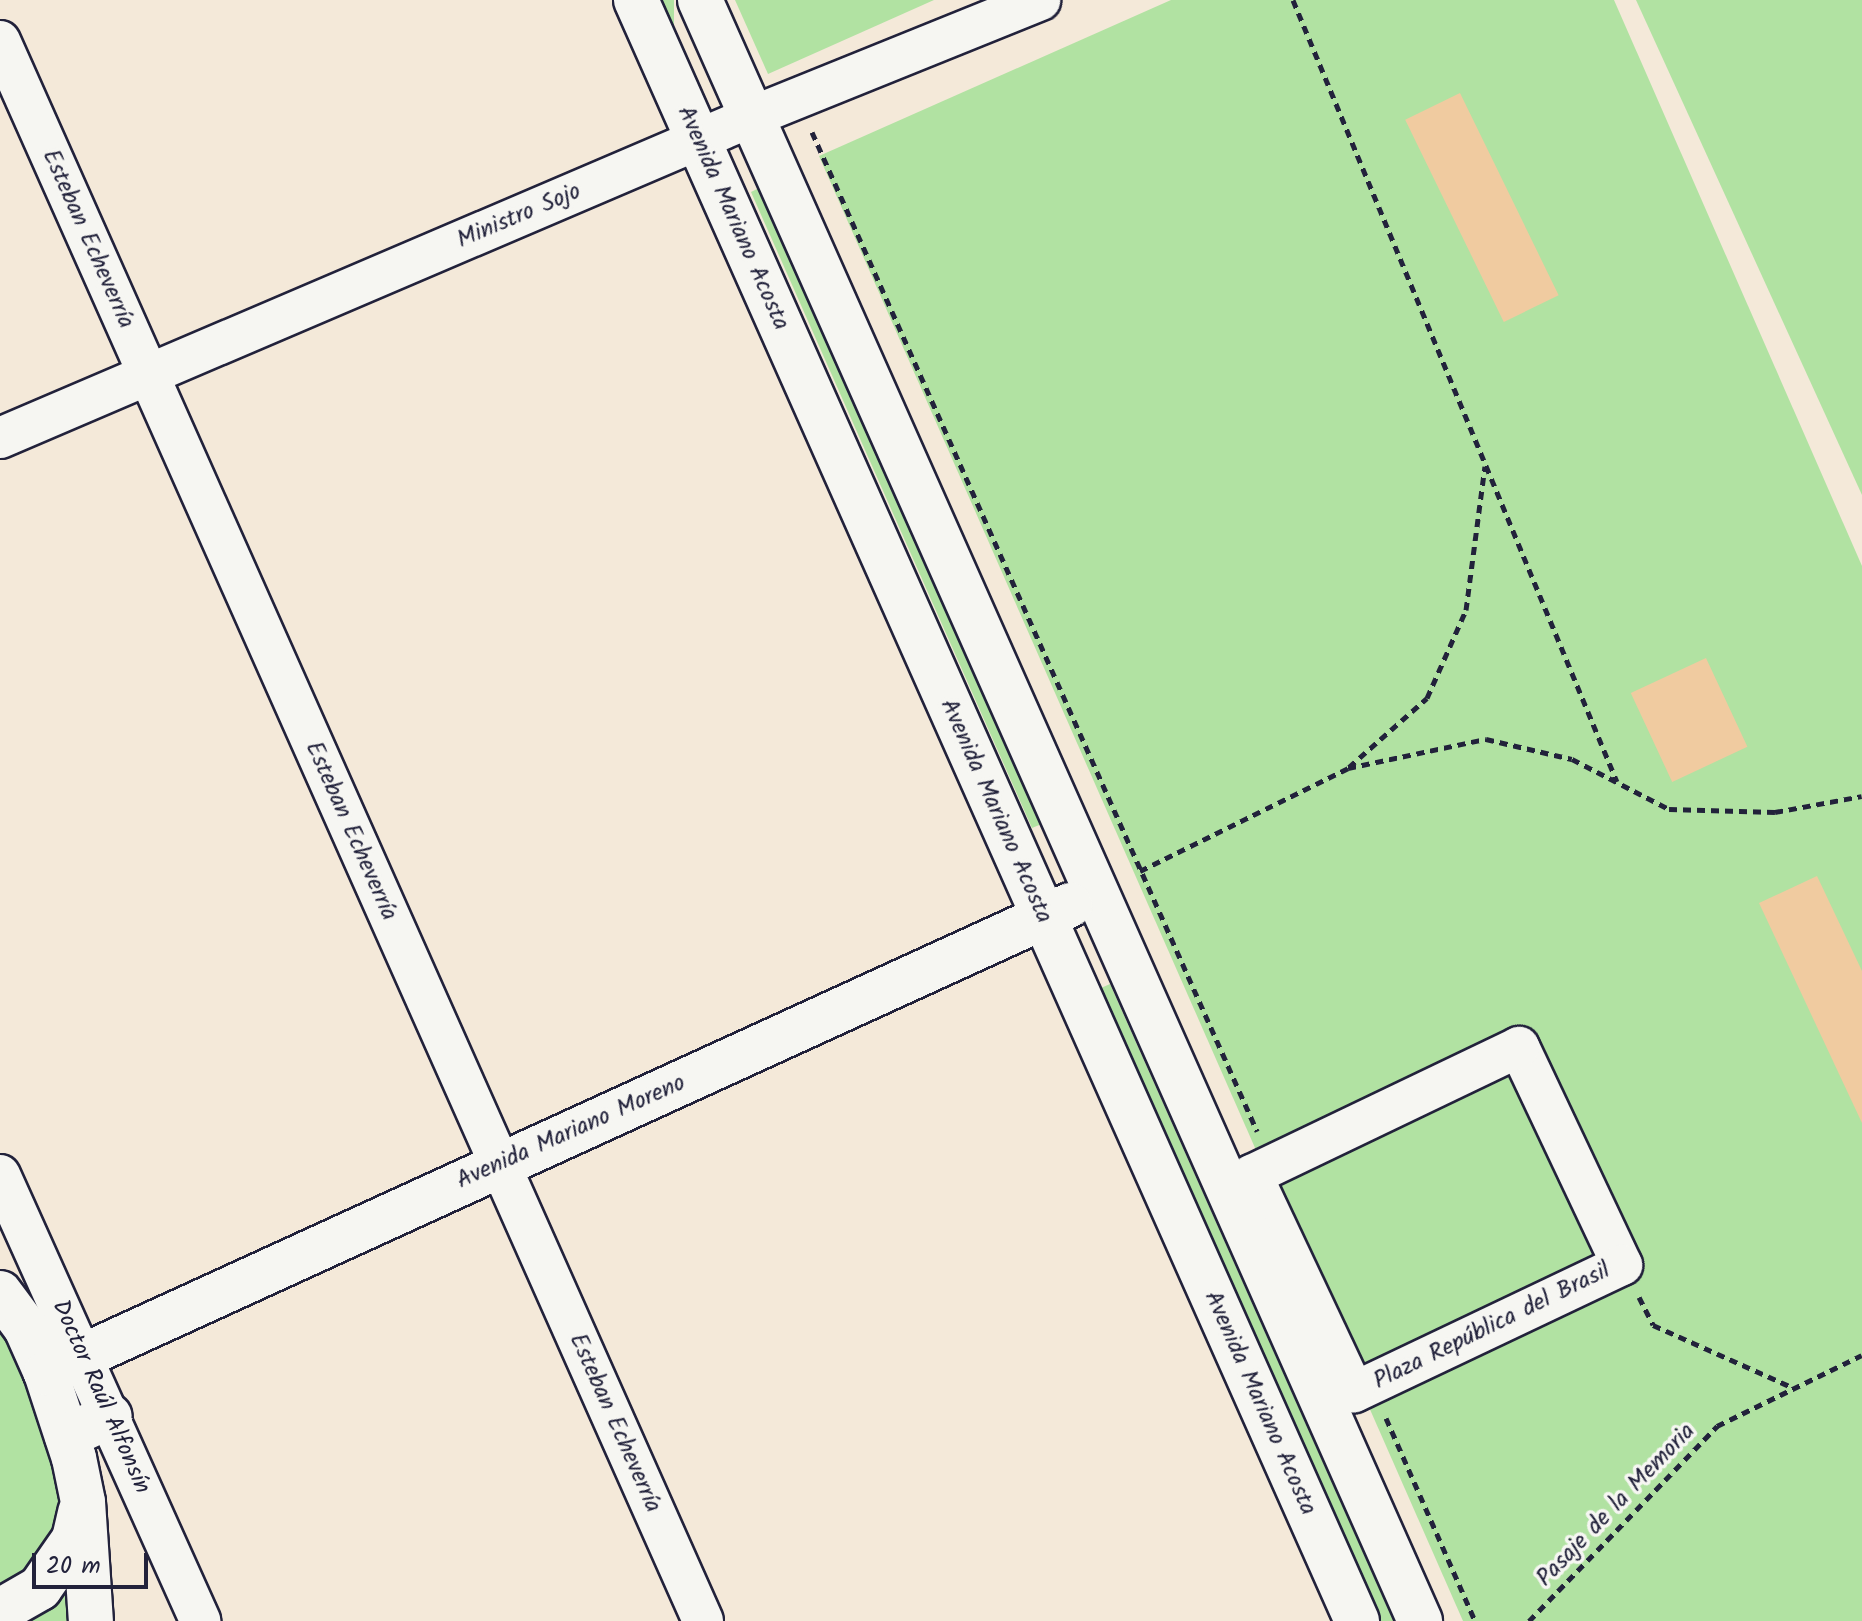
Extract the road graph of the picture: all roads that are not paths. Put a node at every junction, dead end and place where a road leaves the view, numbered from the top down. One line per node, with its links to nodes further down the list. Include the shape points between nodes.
1 (636, 0): 6 (main road, Avenida Mariano Acosta)
2 (700, 0): 5 (main road)
3 (1040, 0): 5 (street, Ministro Sojo)
4 (0, 41): 7 (street, Esteban Echeverría)
5 (751, 117): 6 (street, Ministro Sojo); 9 (main road)
6 (698, 140): 7 (street, Ministro Sojo); 10 (main road, Avenida Mariano Acosta)
7 (149, 375): 8 (street, Ministro Sojo); 11 (street, Esteban Echeverría)
8 (0, 438)
9 (1096, 892): 10 (main road, Avenida Mariano Moreno); 24 (main road)
10 (1044, 917): 11 (main road, Avenida Mariano Moreno); 23 (main road, Avenida Mariano Acosta)
11 (500, 1164): 14 (main road, Avenida Mariano Moreno); 22 (street, Esteban Echeverría)
12 (0, 1175): 14 (street, Doctor Raúl Alfonsín)
13 (0, 1293): 14 (main road, via 26,1328)
14 (64, 1363): 16 (street, Doctor Raúl Alfonsín); 17 (main road)
15 (1371, 1384): 15 (street, Plaza República del Brasil, via 1622,1265 1519,1047 1252,1175 1354,1392)
16 (110, 1416): 17 (main road); 21 (street, Doctor Raúl Alfonsín)
17 (67, 1436): 18 (main road)
18 (83, 1502): 19 (main road, via 63,1559 40,1588); 20 (main road)
19 (0, 1611)
20 (91, 1621)
21 (200, 1621)
22 (703, 1621)
23 (1357, 1621)
24 (1420, 1621)

